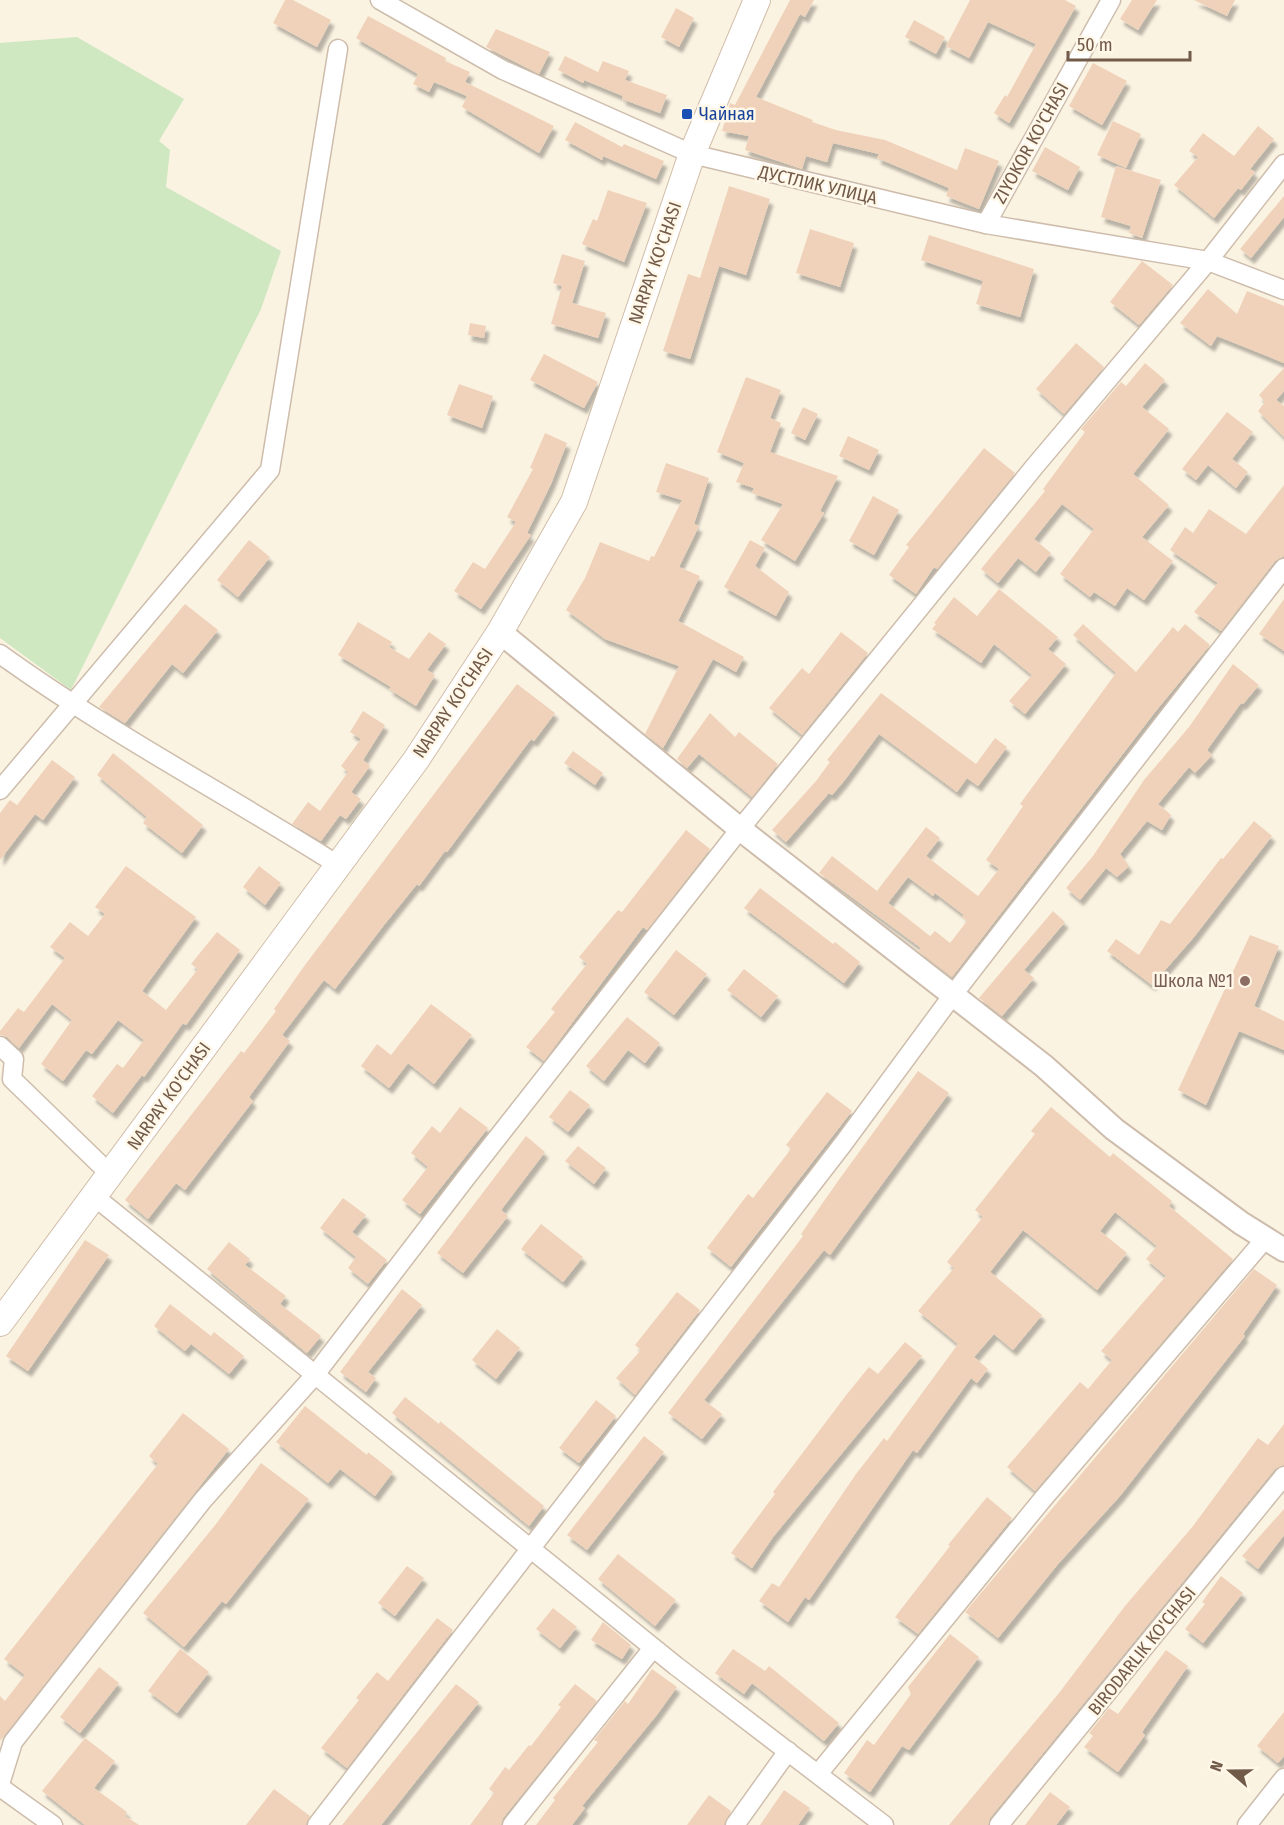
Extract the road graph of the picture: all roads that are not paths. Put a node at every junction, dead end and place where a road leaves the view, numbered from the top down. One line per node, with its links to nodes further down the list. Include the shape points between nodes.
1 (380, 0): 5 (street, ДУСТЛИК УЛИЦА, via 502,70)
2 (757, 0): 5 (main road, NARPAY KO'CHASI)
3 (1111, 0): 7 (street, ZIYOKOR KO'CHASI)
4 (338, 50): 13 (street, via 270,470)
5 (692, 154): 7 (street, ДУСТЛИК УЛИЦА); 11 (main road, NARPAY KO'CHASI, via 574,502)
6 (1284, 164): 8 (street)
7 (986, 224): 8 (street, ДУСТЛИК УЛИЦА)
8 (1208, 261): 9 (street, ДУСТЛИК УЛИЦА); 15 (street, via 1035,466)
9 (1284, 290)
10 (1284, 568): 17 (street)
11 (500, 632): 15 (street); 16 (main road, NARPAY KO'CHASI, via 416,760)
12 (0, 654): 13 (street)
13 (74, 705): 14 (street); 16 (street)
14 (0, 790)
15 (740, 829): 17 (street); 23 (street)
16 (338, 865): 19 (main road, NARPAY KO'CHASI)
17 (952, 996): 21 (street, via 1044,1066 1114,1129); 25 (street)
18 (0, 1046): 19 (street, via 14,1059 12,1079)
19 (111, 1174): 20 (main road, NARPAY KO'CHASI)
20 (95, 1197): 22 (main road, NARPAY KO'CHASI); 23 (street)
21 (1275, 1244): 28 (street, via 1042,1500)
22 (0, 1323)
23 (314, 1376): 25 (street); 30 (street, via 203,1500 13,1742)
24 (1284, 1476): 36 (street, BIRODARLIK KO'CHASI)
25 (531, 1548): 26 (street); 32 (street)
26 (653, 1648): 27 (street); 33 (street)
27 (788, 1751): 28 (street); 34 (street)
28 (818, 1774): 35 (street)
29 (1284, 1779): 37 (street)
30 (0, 1785): 31 (street)
31 (53, 1825)
32 (317, 1825)
33 (512, 1825)
34 (735, 1825)
35 (884, 1825)
36 (999, 1825)
37 (1247, 1825)

